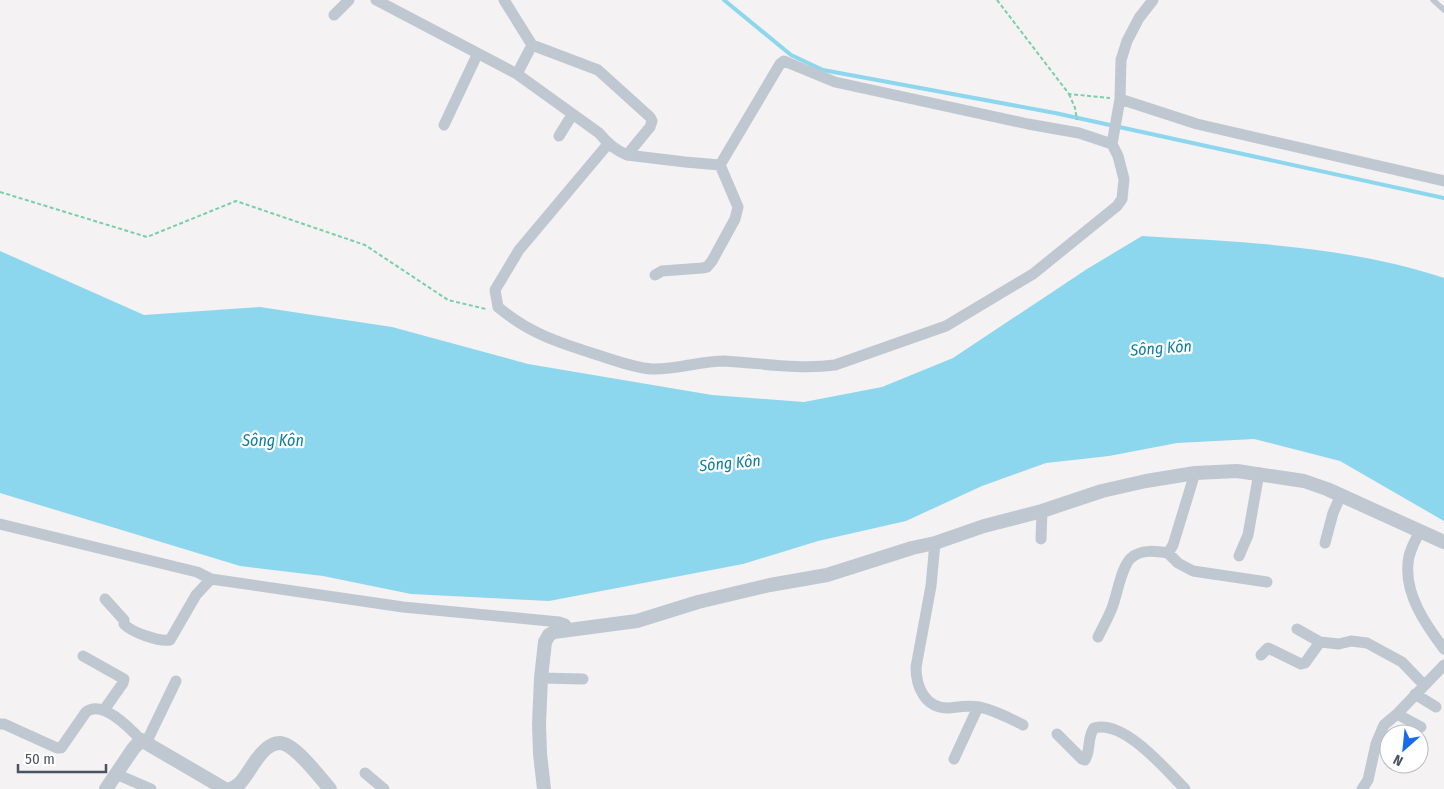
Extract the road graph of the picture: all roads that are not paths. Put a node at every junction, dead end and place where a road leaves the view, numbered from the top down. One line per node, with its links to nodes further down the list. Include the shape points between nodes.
1 (349, 0): 7 (street)
2 (376, 0): 9 (street)
3 (504, 0): 8 (street)
4 (1153, 0): 11 (street, via 1127,41 1121,60)
5 (1433, 0): 6 (lane)
6 (1444, 10)
7 (334, 15)
8 (532, 46): 10 (street); 17 (street, via 598,70 650,118 650,128)
9 (477, 55): 10 (street); 13 (street)
10 (517, 74): 12 (street)
11 (1120, 99): 15 (street); 19 (street, via 1197,124)
12 (572, 115): 14 (street); 16 (street)
13 (444, 125)
14 (559, 136)
15 (1112, 140): 16 (street, via 1124,179 1118,206 1033,274 946,326 842,363 820,367 724,361 651,369 559,343 518,323 498,307 495,290 519,250); 18 (street, via 835,82 784,61)
16 (608, 144): 17 (street)
17 (627, 155): 18 (street)
18 (720, 165): 20 (street, via 738,207 735,219 712,261 707,267 662,271)
19 (1444, 181)
20 (655, 275)
21 (1195, 473): 22 (street); 24 (street, via 1102,491); 31 (street)
22 (1259, 473): 23 (street, via 1304,481); 32 (street, via 1248,535)
23 (1341, 495): 26 (street); 30 (street)
24 (1042, 511): 27 (street); 29 (street)
25 (0, 524): 33 (street)
26 (1420, 531): 28 (street); 40 (street, via 1408,564 1410,588 1425,624)
27 (1042, 539)
28 (1444, 542)
29 (936, 543): 37 (street, via 827,575 698,602 637,620); 49 (street, via 916,678 922,694 936,706)
30 (1325, 543)
31 (1168, 553): 34 (street, via 1193,571); 38 (street, via 1151,551 1131,558)
32 (1240, 556)
33 (211, 578): 35 (street, via 196,595 170,640 164,641 130,629 124,624 122,615); 37 (street, via 402,607 559,622)
34 (1267, 582)
35 (105, 600)
36 (1297, 629): 39 (street)
37 (570, 630): 44 (street, via 549,635 544,650)
38 (1098, 636)
39 (1320, 642): 41 (street, via 1301,664 1268,648); 47 (street, via 1367,643 1402,662)
40 (1444, 649)
41 (1261, 655)
42 (83, 656): 51 (street, via 124,680)
43 (1444, 665): 47 (street)
44 (542, 678): 45 (street); 67 (street, via 539,724)
45 (583, 679)
46 (176, 681): 57 (street)
47 (1424, 685): 48 (street)
48 (1415, 694): 50 (street); 52 (street)
49 (978, 707): 55 (street); 58 (street)
50 (1436, 707)
51 (104, 710): 53 (street, via 90,708 61,748); 57 (street, via 128,726)
52 (1397, 714): 54 (street); 69 (street, via 1379,733 1370,772)
53 (0, 724)
54 (1415, 724)
55 (1023, 725)
56 (1057, 734): 68 (street, via 1085,760 1094,728 1110,728 1146,749)
57 (143, 742): 60 (street); 63 (street)
58 (954, 759)
59 (365, 773): 66 (street)
60 (116, 774): 61 (street); 62 (street)
61 (106, 789)
62 (151, 789)
63 (225, 789)
64 (231, 789): 65 (street, via 243,780 269,747 285,743)
65 (330, 789)
66 (384, 789)
67 (544, 789)
68 (1186, 789)
69 (1362, 789)

